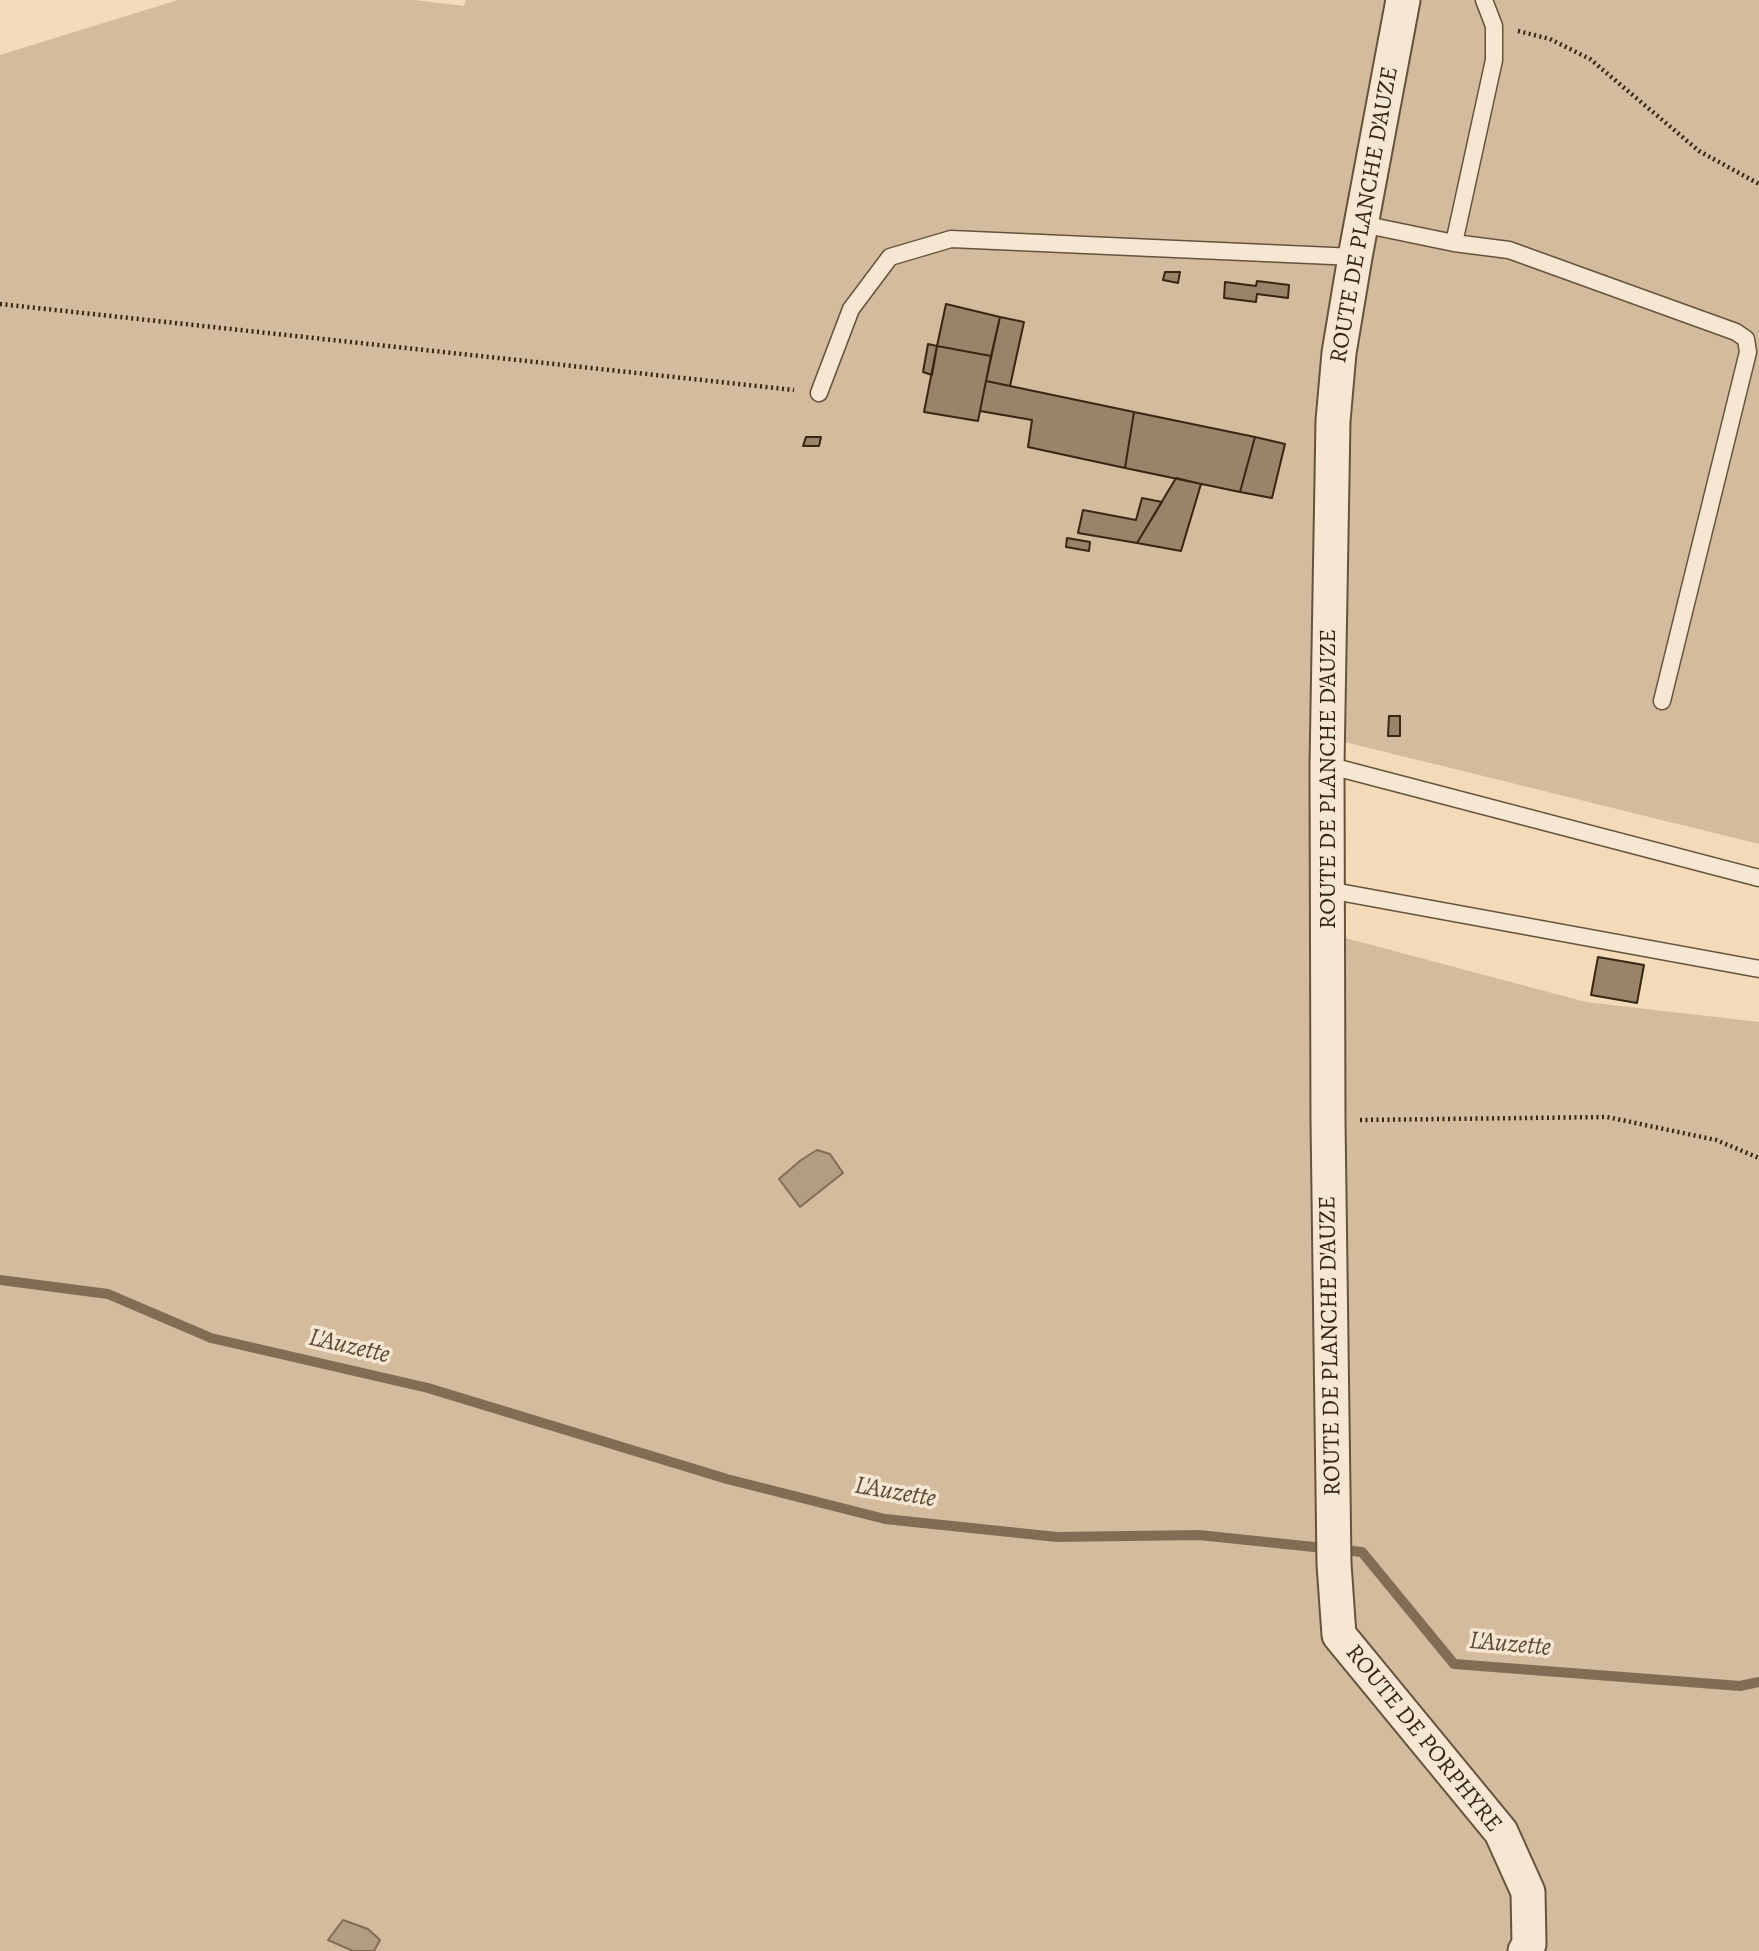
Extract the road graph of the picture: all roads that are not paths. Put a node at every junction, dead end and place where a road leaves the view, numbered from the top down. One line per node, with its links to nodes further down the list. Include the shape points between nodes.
1 (1404, 0): 3 (street, ROUTE DE PLANCHE D'AUZE)
2 (1484, 0): 4 (lane, via 1494,26 1494,60)
3 (1362, 224): 4 (lane); 5 (street, ROUTE DE PLANCHE D'AUZE)
4 (1454, 243): 7 (lane, via 1509,250 1736,332 1746,340 1748,352)
5 (1355, 257): 6 (lane, via 951,239 890,257 850,309); 8 (street, ROUTE DE PLANCHE D'AUZE, via 1333,421)
6 (819, 393)
7 (1662, 701)
8 (1327, 765): 9 (lane); 10 (street, ROUTE DE PLANCHE D'AUZE)
9 (1759, 878)
10 (1328, 890): 11 (lane); 12 (street, ROUTE DE PLANCHE D'AUZE)
11 (1759, 969)
12 (1334, 1564): 13 (street, ROUTE DE PORPHYRE, via 1339,1635 1501,1832 1528,1892 1529,1944)
13 (1525, 1951)

